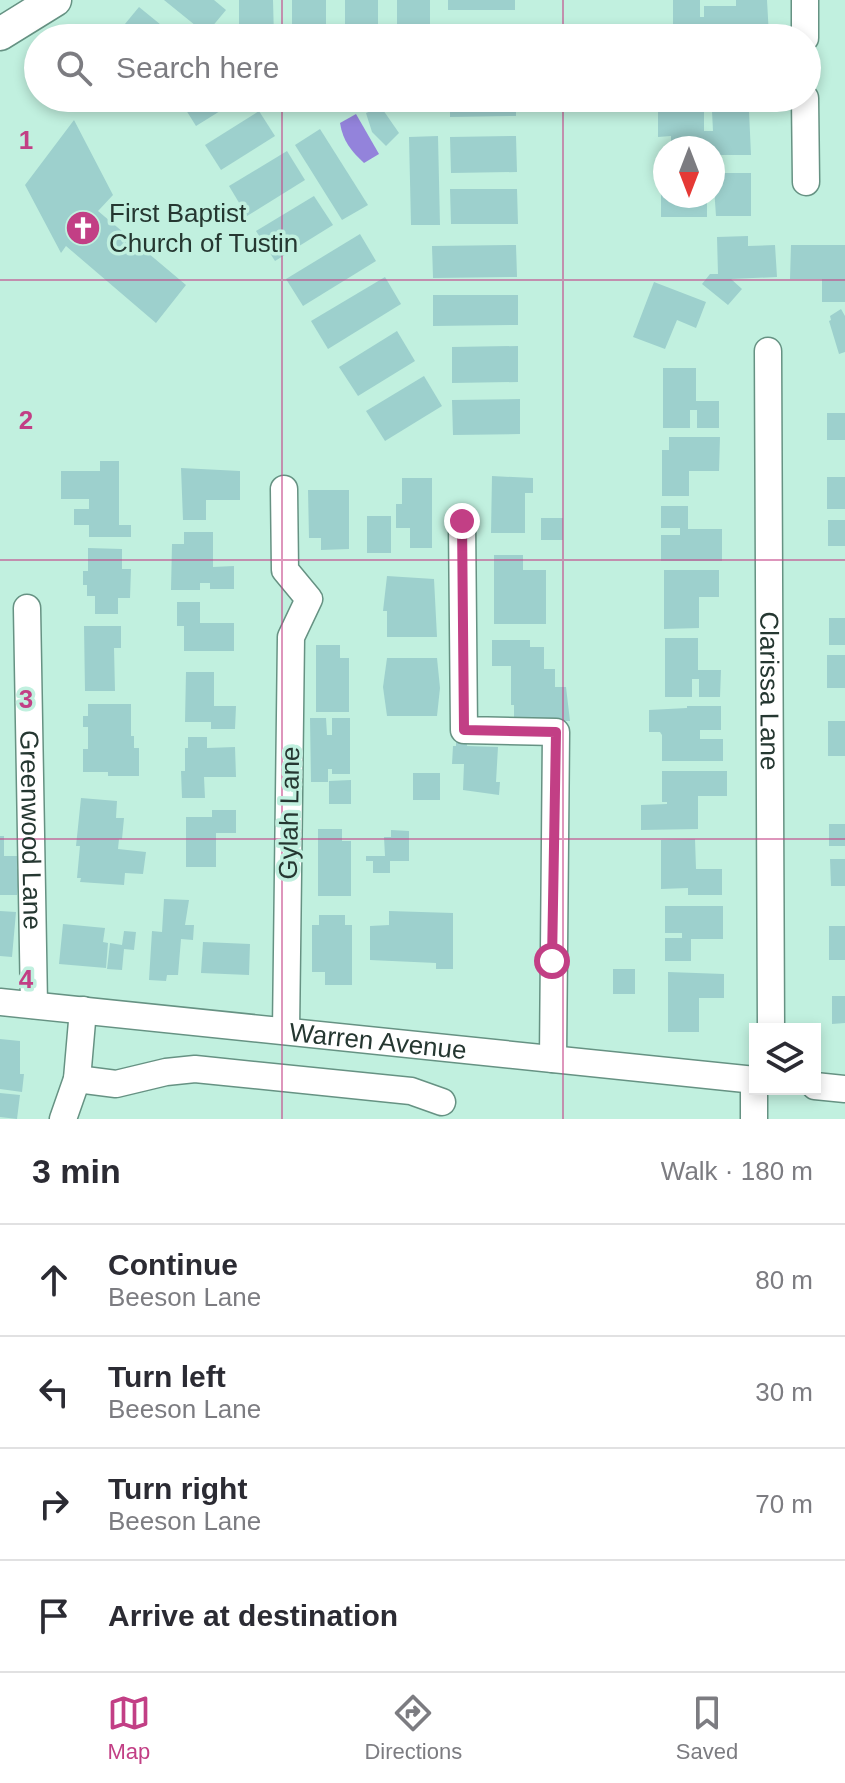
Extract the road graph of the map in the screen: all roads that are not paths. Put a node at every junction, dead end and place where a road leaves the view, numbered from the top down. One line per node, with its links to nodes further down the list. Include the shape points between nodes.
1 (10, 0): 5 (main road)
2 (55, 0): 6 (main road)
3 (805, 0): 4 (street)
4 (805, 24)
5 (0, 25)
6 (0, 34)
7 (805, 112): 8 (street)
8 (806, 182)
9 (768, 351): 16 (street, Clarissa Lane)
10 (284, 489): 17 (street, Gylah Lane, via 285,570 309,599 291,637)
11 (462, 521): 18 (street, via 464,730 556,732)
12 (27, 608): 14 (street, Greenwood Lane)
13 (0, 1002): 14 (street, Warren Avenue)
14 (34, 1005): 15 (street, Warren Avenue)
15 (83, 1010): 17 (street, Warren Avenue); 19 (street)
16 (771, 1023)
17 (286, 1031): 18 (street, Warren Avenue)
18 (553, 1059): 20 (street, Warren Avenue)
19 (77, 1079): 24 (street, Warren Avenue, via 116,1084 195,1069 411,1091); 25 (street)
20 (749, 1079)
21 (821, 1087): 22 (street)
22 (845, 1089)
23 (754, 1095): 26 (street)
24 (442, 1102)
25 (63, 1119)
26 (754, 1119)

